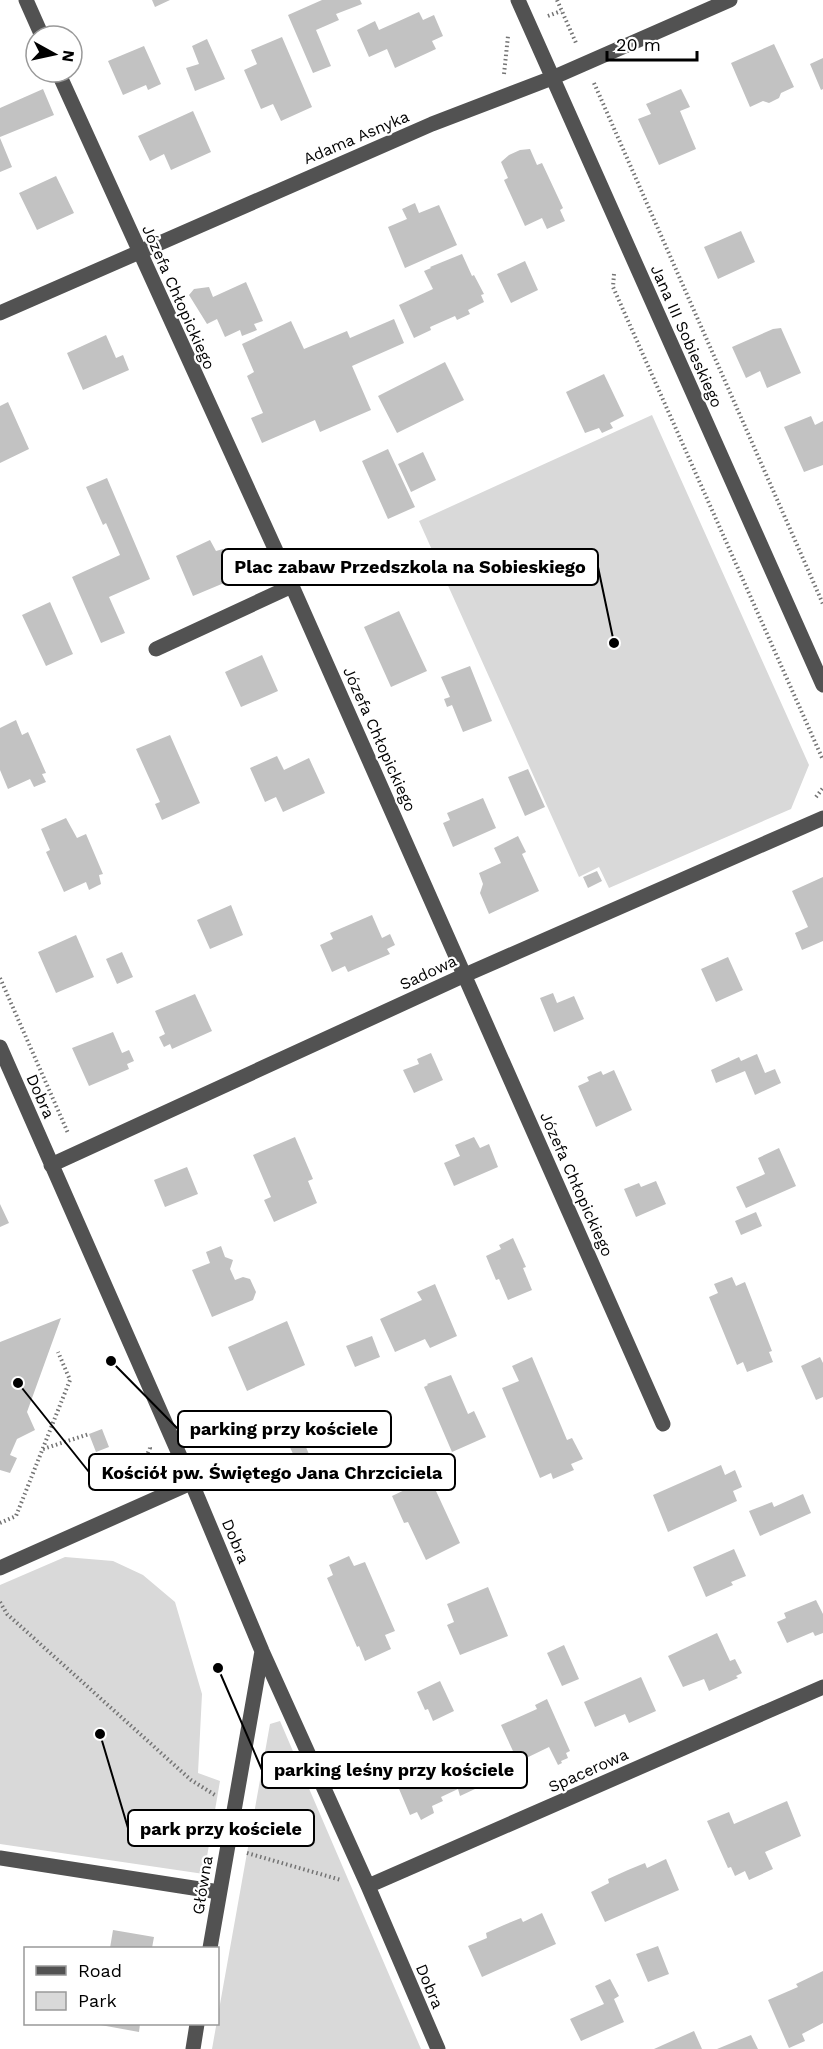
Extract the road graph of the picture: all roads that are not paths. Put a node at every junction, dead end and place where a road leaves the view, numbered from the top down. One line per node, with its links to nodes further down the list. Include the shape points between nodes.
1 (26, 0): 4 (street)
2 (518, 0): 5 (street, Jana III Sobieskiego)
3 (730, 0): 5 (street, Adama Asnyka)
4 (37, 24)
5 (552, 78): 7 (street, Adama Asnyka, via 432,124); 11 (street, Jana III Sobieskiego)
6 (63, 84): 7 (street, Józefa Chłopickiego)
7 (138, 251): 8 (street, Adama Asnyka); 9 (street, Józefa Chłopickiego)
8 (0, 313)
9 (292, 586): 10 (street); 13 (street, Józefa Chłopickiego)
10 (156, 650)
11 (823, 686)
12 (823, 818): 13 (street, Sadowa)
13 (465, 975): 15 (street, Sadowa); 16 (street, Józefa Chłopickiego)
14 (0, 1047): 15 (street, Dobra)
15 (51, 1165): 17 (street, Dobra)
16 (663, 1424)
17 (191, 1483): 18 (street); 19 (street, Dobra)
18 (0, 1568)
19 (262, 1651): 22 (street, Dobra); 23 (street, Główna)
20 (823, 1687): 22 (street, Spacerowa)
21 (0, 1858): 23 (street)
22 (368, 1886): 27 (street, Dobra)
23 (219, 1892): 24 (street, Główna)
24 (210, 1947)
25 (197, 2025): 26 (street)
26 (193, 2049)
27 (438, 2049)

